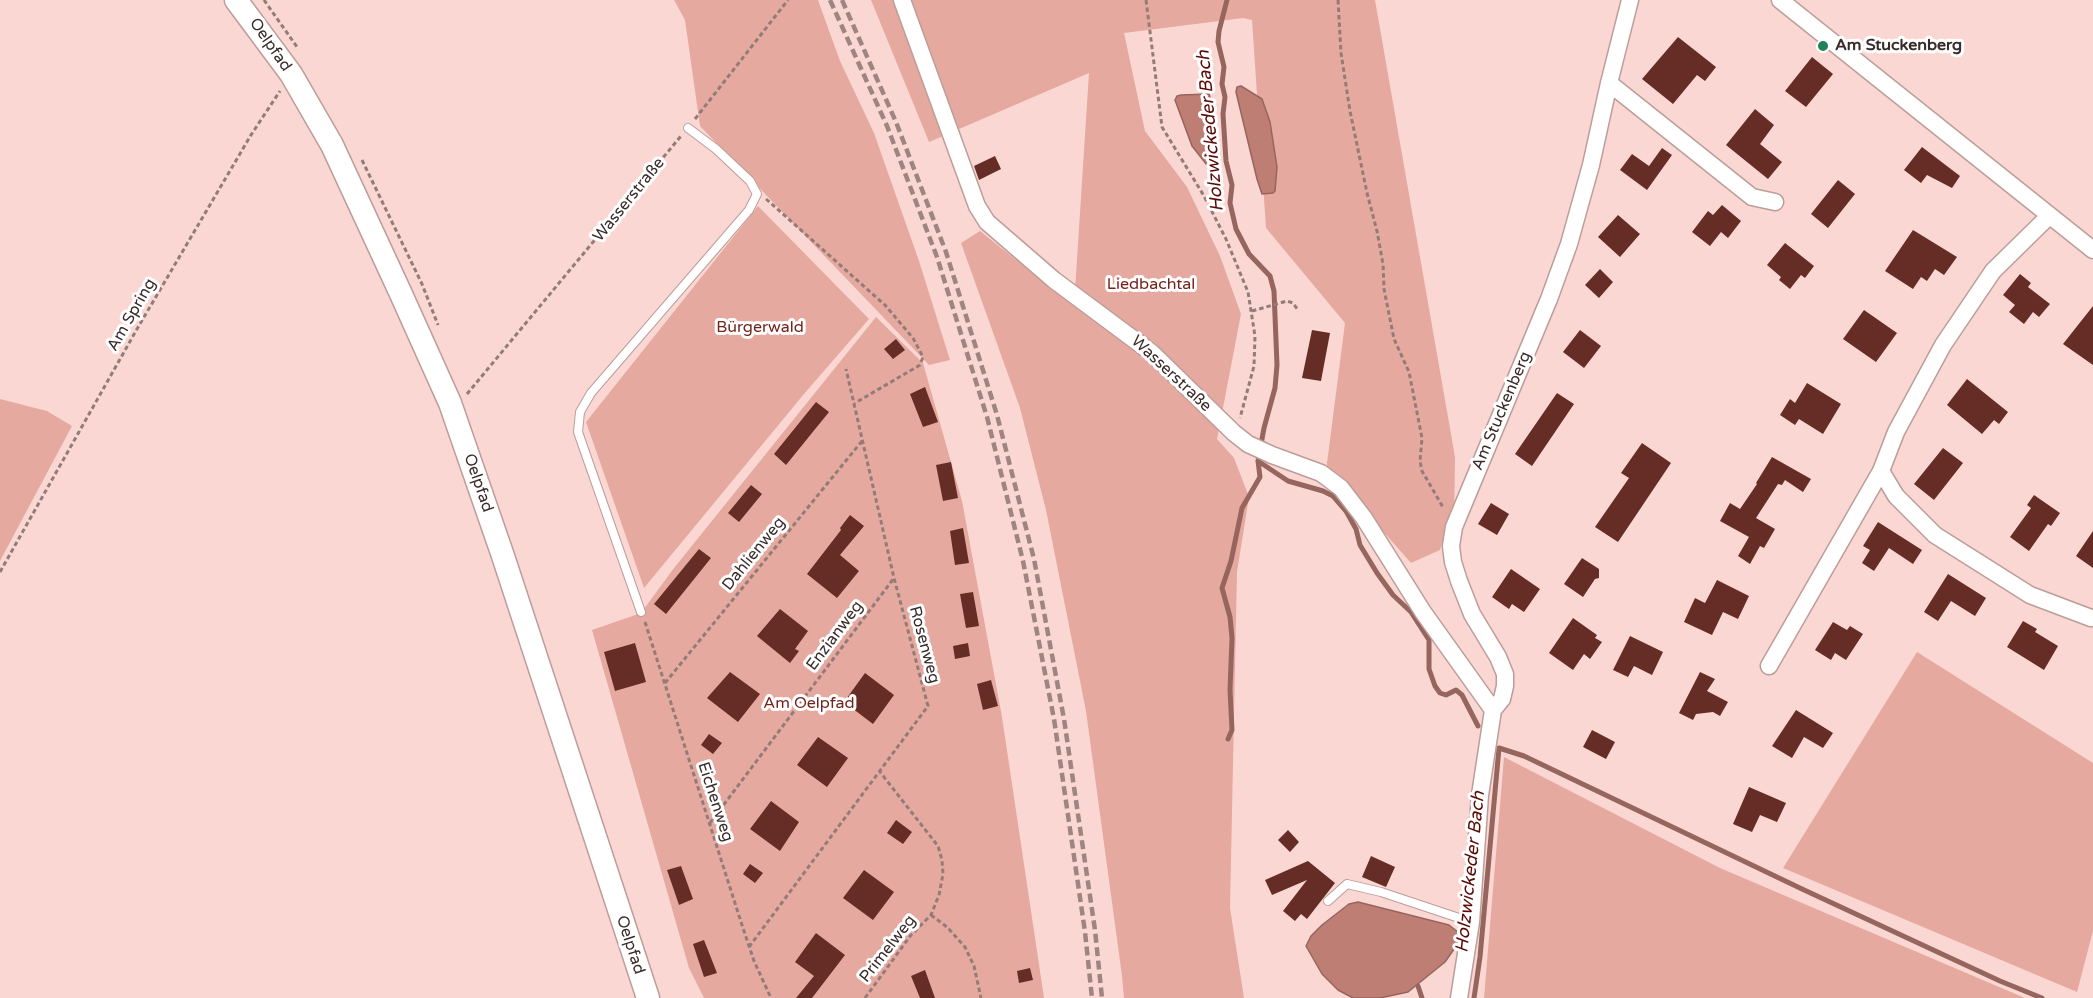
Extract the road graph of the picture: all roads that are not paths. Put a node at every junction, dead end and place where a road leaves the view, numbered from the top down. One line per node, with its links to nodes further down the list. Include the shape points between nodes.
1 (236, 0): 17 (street, Oelpfad, via 291,74 337,156 450,403)
2 (902, 0): 14 (street, Wasserstraße, via 973,196 987,222 1054,280 1152,353 1233,433 1272,455 1321,473 1349,496 1405,585)
3 (1630, 0): 5 (street, Am Stuckenberg)
4 (1780, 0): 8 (street)
5 (1609, 83): 7 (street, via 1752,197); 14 (street, Am Stuckenberg, via 1569,244 1456,519 1451,546 1472,614 1505,674 1505,686)
6 (688, 128): 11 (lane, via 750,181 757,194 749,210 591,393 580,412 578,432)
7 (1775, 202)
8 (2049, 216): 9 (street); 10 (street, via 1993,271 1943,345 1896,432)
9 (2093, 250)
10 (1881, 471): 12 (street, via 1896,496 1935,535 2030,595); 13 (street)
11 (641, 612)
12 (2091, 618)
13 (1768, 666)
14 (1497, 704): 16 (street, via 1480,795)
15 (1328, 901): 16 (lane, via 1347,884)
16 (1471, 922): 18 (street)
17 (648, 998)
18 (1459, 998)

